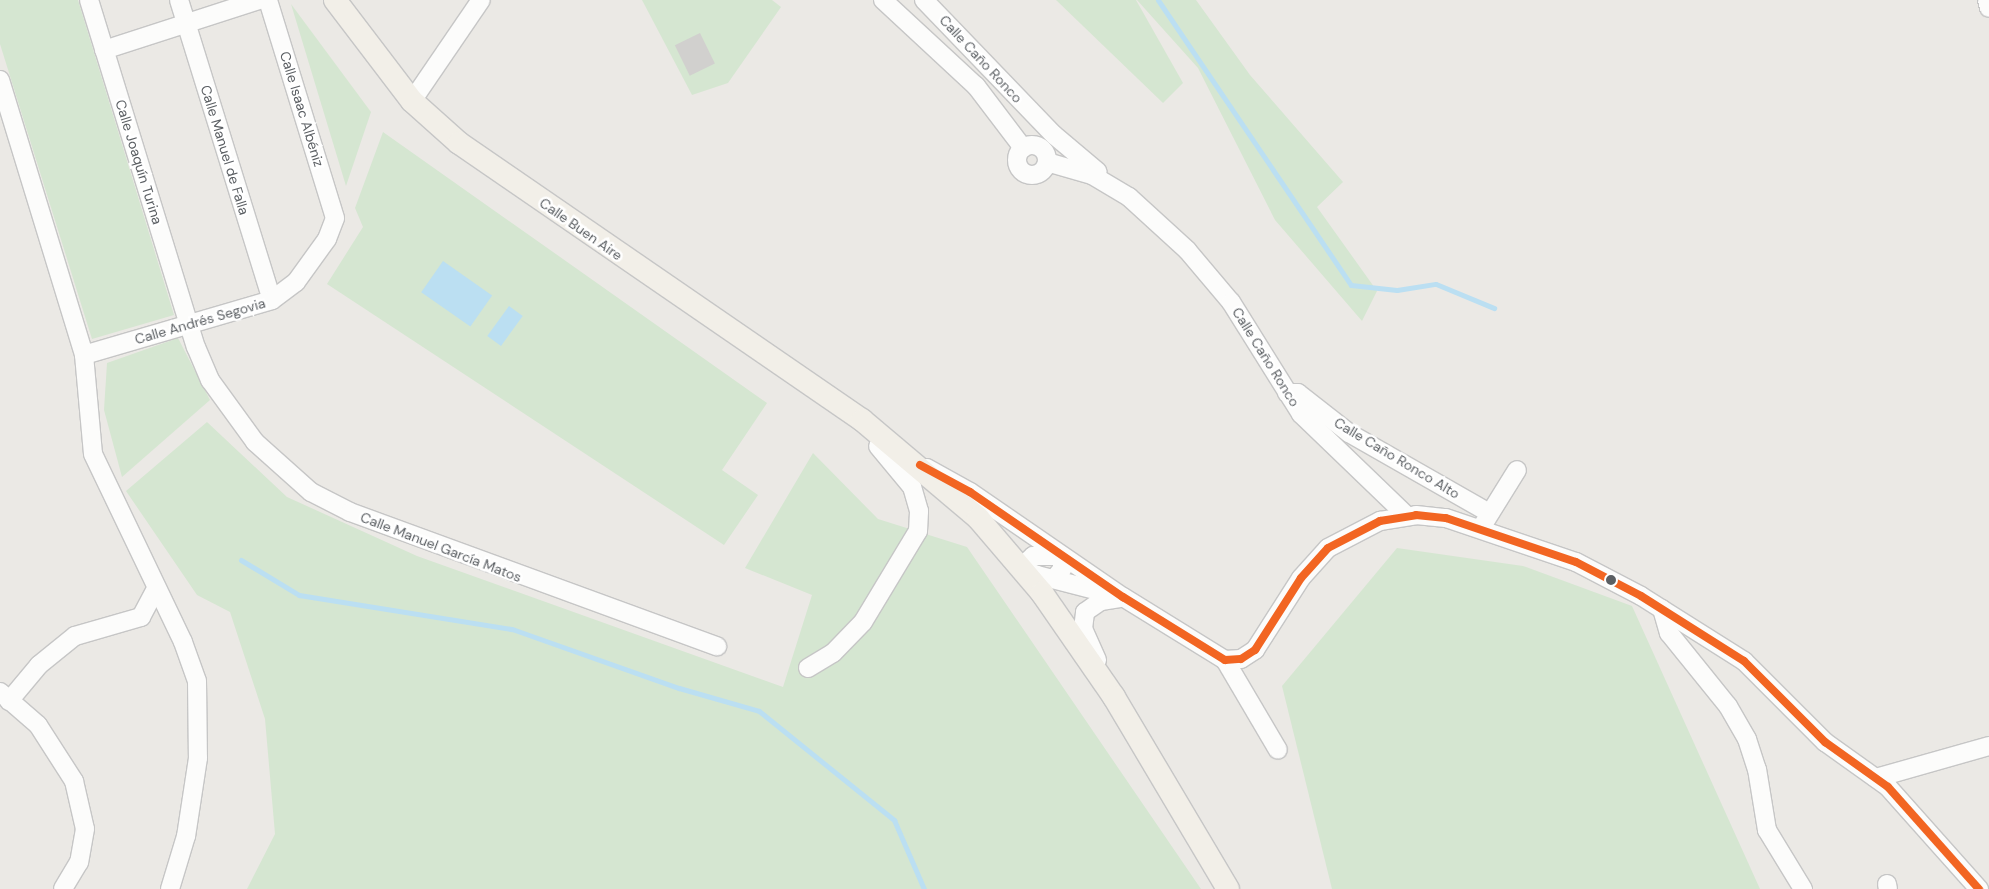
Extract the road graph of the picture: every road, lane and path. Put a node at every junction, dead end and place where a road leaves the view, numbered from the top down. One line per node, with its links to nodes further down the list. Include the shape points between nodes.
1 (89, 0): 12 (street, Calle Joaquín Turina)
2 (179, 0): 11 (street, Calle Manuel de Falla)
3 (259, 0): 11 (street)
4 (268, 0): 18 (street, Calle Isaac Albéniz)
5 (335, 0): 14 (main road, Calle Buen Aire)
6 (481, 0): 14 (street)
7 (883, 0): 15 (street, via 976,86)
8 (924, 0): 17 (street, Calle Caño Ronco, via 1054,134)
9 (1987, 0): 10 (street)
10 (1989, 8)
11 (186, 23): 12 (street); 19 (street, Calle Manuel de Falla)
12 (104, 50): 20 (street, Calle Joaquín Turina)
13 (0, 80): 21 (street)
14 (412, 101): 22 (main road, Calle Buen Aire, via 459,143 512,181)
15 (1023, 148): 16 (street, via 1036,146); 16 (street, via 1018,161 1025,173 1039,174)
16 (1047, 162): 17 (street, Calle Caño Ronco, via 1092,175)
17 (1129, 197): 23 (street, Calle Caño Ronco, via 1209,274)
18 (335, 218): 19 (street, Calle Andrés Segovia, via 304,273)
19 (272, 300): 20 (street, Calle Andrés Segovia)
20 (188, 325): 21 (street, Calle Andrés Segovia); 36 (street, Calle Manuel García Matos, via 210,380 231,412 280,467 312,492 397,533)
21 (84, 355): 33 (street, via 93,454)
22 (800, 378): 24 (main road, Calle Buen Aire); 38 (street, via 905,473 919,511 913,544 863,622 833,653)
23 (1287, 393): 27 (street, Calle Caño Ronco Alto, via 1298,393 1349,433); 28 (street, Calle Caño Ronco, via 1318,432)
24 (862, 420): 25 (main road); 43 (main road, via 948,502 1071,652)
25 (920, 465): 30 (street, via 970,492); 31 (main road, via 978,518)
26 (1516, 470): 29 (street)
27 (1482, 509)
28 (1406, 515): 29 (street, Calle Caño Ronco Alto, via 1446,518); 37 (street, via 1367,526 1328,548 1301,578 1255,650 1240,659)
29 (1481, 528): 35 (street, Calle Caño Ronco Alto, via 1595,570)
30 (1062, 556): 31 (street, via 1033,556); 32 (street, via 1062,569); 34 (street)
31 (1020, 568): 32 (street); 40 (main road)
32 (1054, 579): 34 (street)
33 (155, 591): 39 (street, via 141,618 75,636); 46 (street, via 183,642 197,680 198,758 186,836)
34 (1122, 597): 37 (street); 40 (street, via 1101,601 1085,612 1083,629)
35 (1662, 609): 44 (street, Calle Caño Ronco Alto, via 1744,661 1825,742); 48 (street, via 1669,633 1728,706 1746,739 1757,769 1767,830)
36 (717, 646)
37 (1226, 660): 42 (street)
38 (808, 668)
39 (5, 697): 45 (street, via 57,748 74,781 85,829 79,862)
40 (1114, 697): 43 (main road)
41 (1989, 746): 44 (street)
42 (1278, 750)
43 (1152, 761): 47 (main road)
44 (1876, 778): 49 (street, Calle Caño Ronco Alto)
45 (63, 889)
46 (170, 889)
47 (1228, 889)
48 (1803, 889)
49 (1979, 889)

